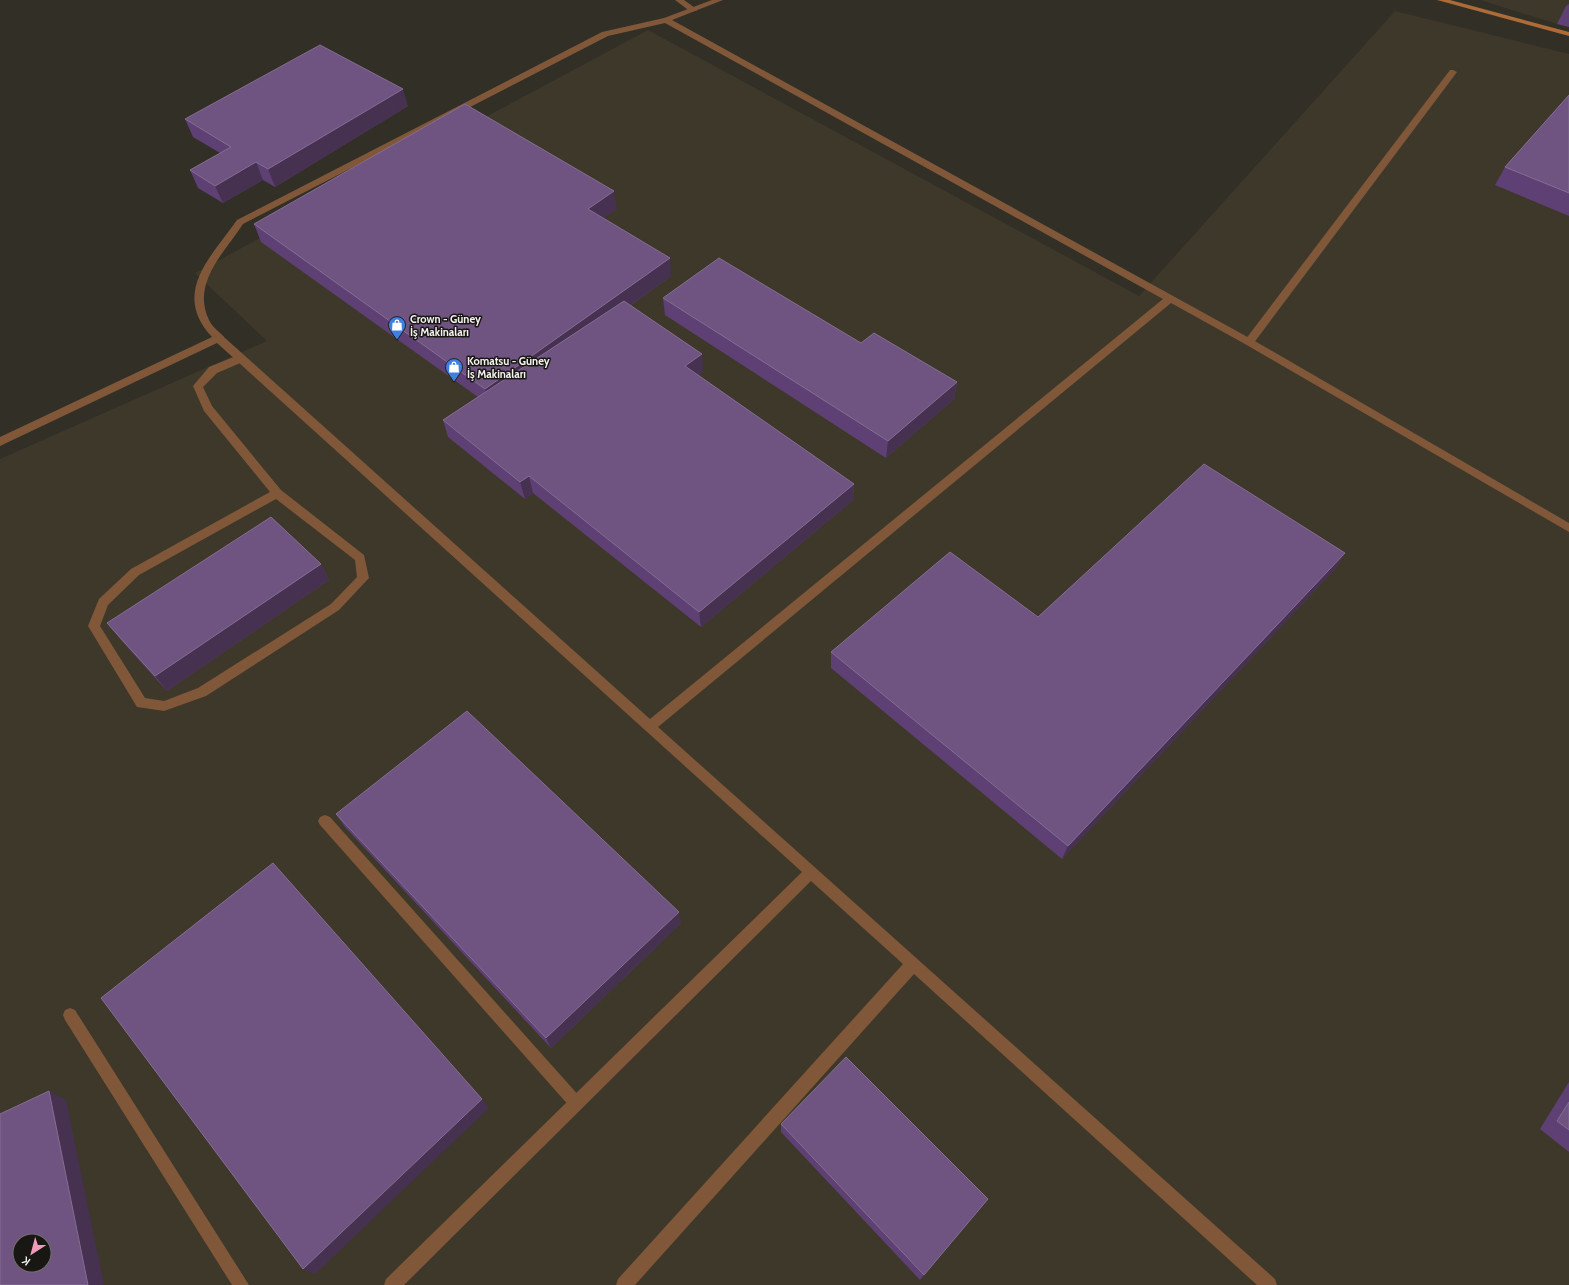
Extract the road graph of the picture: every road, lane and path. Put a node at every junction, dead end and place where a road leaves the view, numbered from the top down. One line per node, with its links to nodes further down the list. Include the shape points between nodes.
1 (679, 0): 4 (street)
2 (719, 0): 4 (street)
3 (1440, 0): 6 (street)
4 (694, 10): 5 (street)
5 (666, 20): 8 (street); 9 (street, via 605,34 240,222 205,272 200,289 200,305 205,320)
6 (1569, 34)
7 (1453, 72): 10 (street)
8 (1170, 299): 10 (street); 15 (street)
9 (219, 338): 11 (street); 12 (street)
10 (1249, 342): 14 (street)
11 (241, 358): 13 (street, via 214,370 198,386 208,408); 15 (street)
12 (0, 442)
13 (277, 493): 13 (street, via 360,558 363,578 335,607 202,692 164,706 141,703 94,626 103,602 135,572)
14 (1569, 528)
15 (650, 726): 17 (street)
16 (325, 820): 20 (street)
17 (811, 872): 18 (street); 20 (street)
18 (914, 964): 23 (street); 24 (street)
19 (70, 1015): 21 (street)
20 (576, 1103): 22 (street)
21 (241, 1285)
22 (392, 1285)
23 (624, 1285)
24 (1269, 1285)

